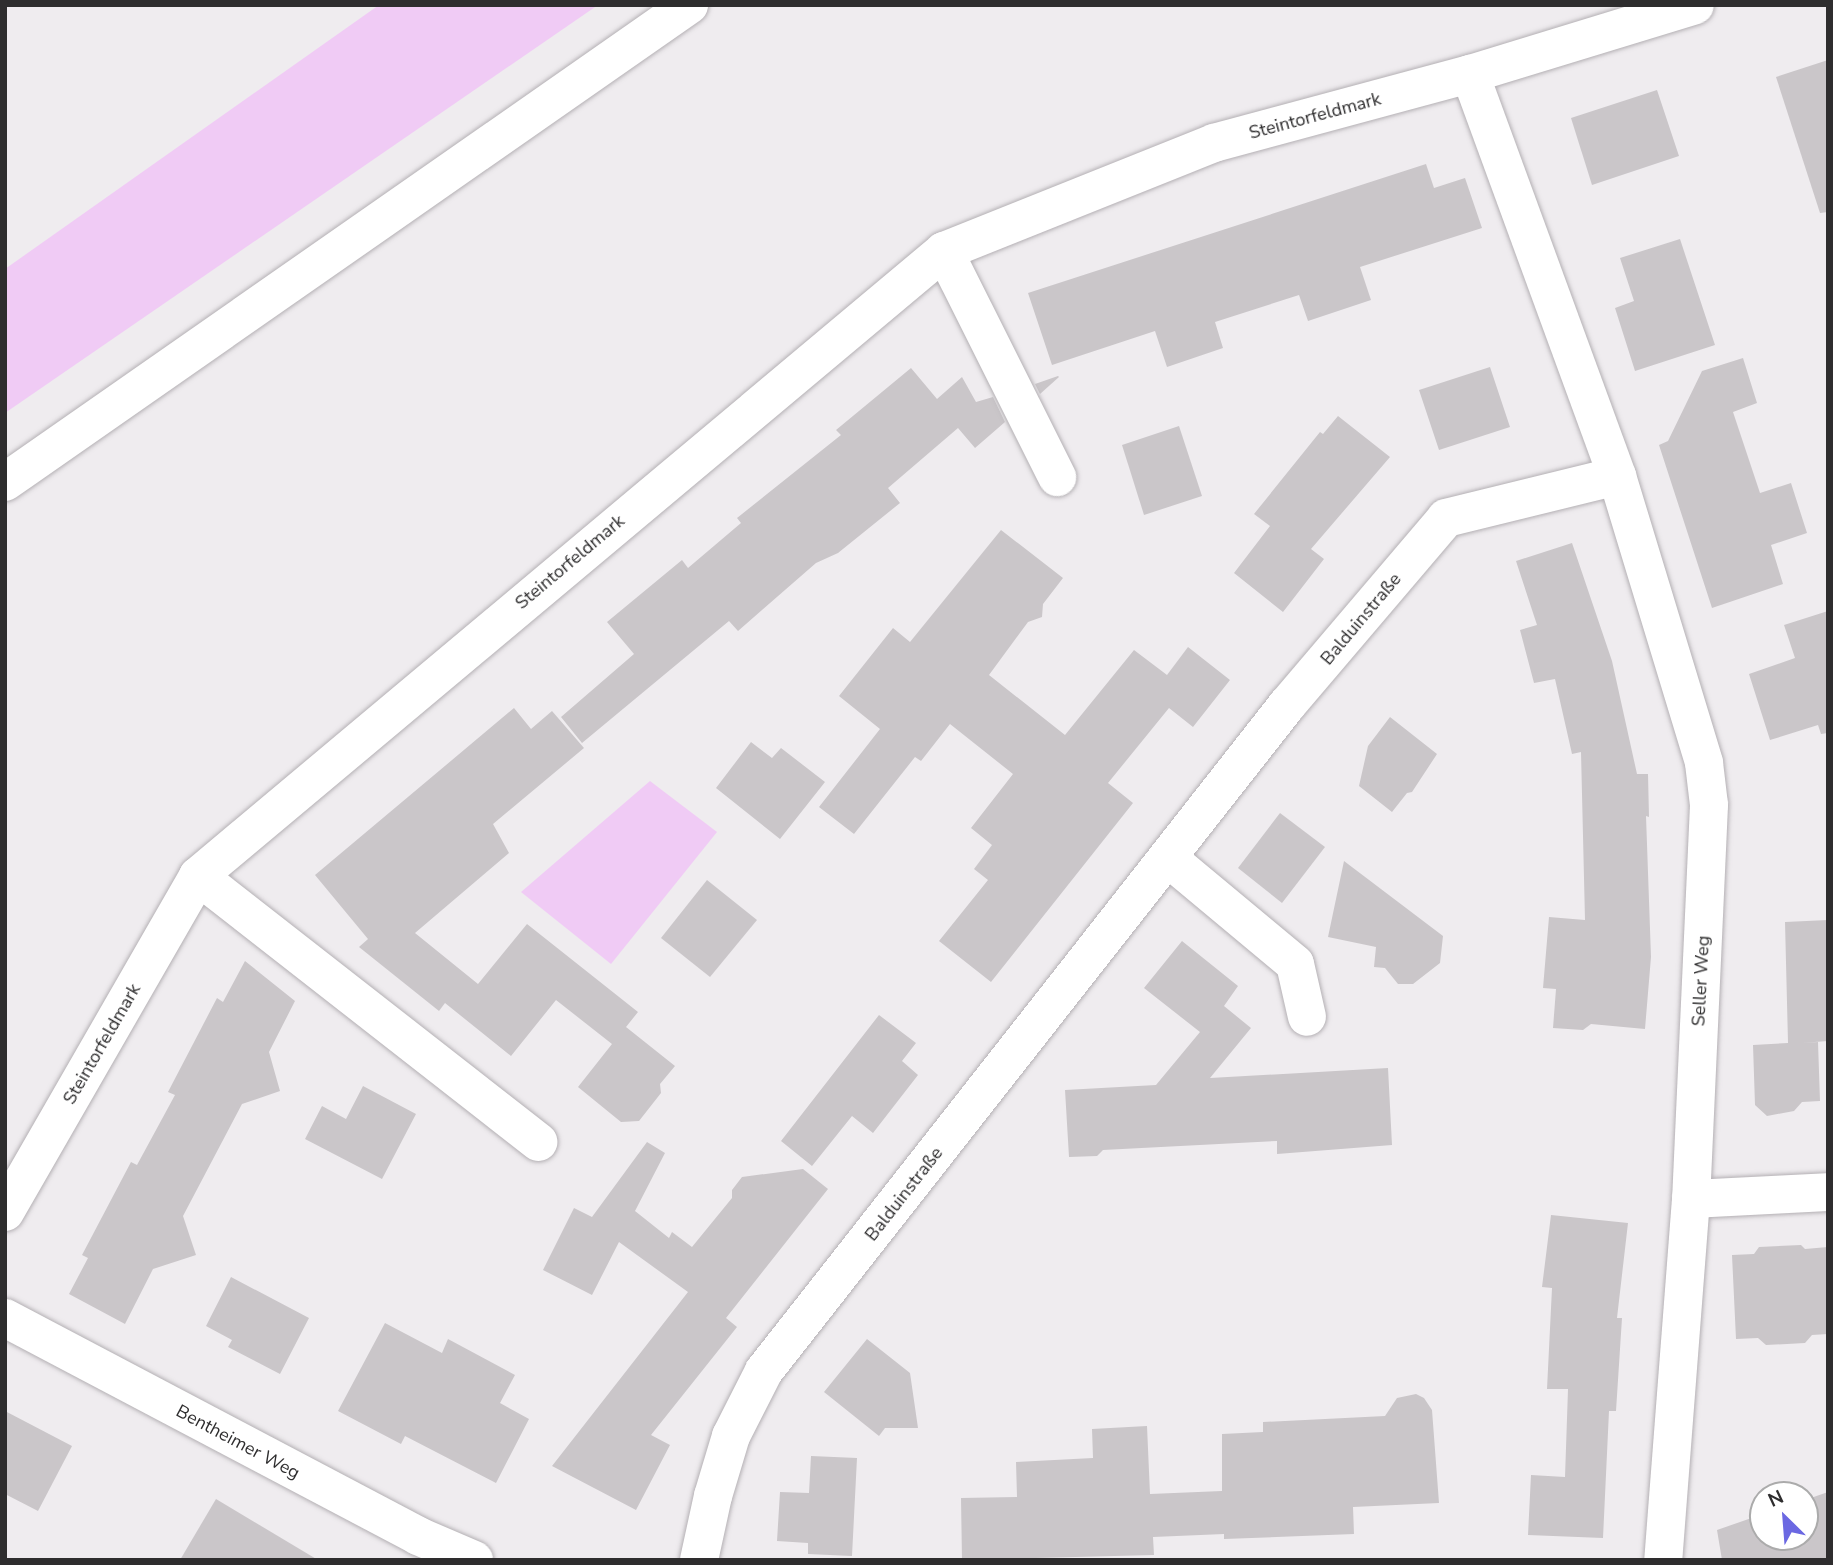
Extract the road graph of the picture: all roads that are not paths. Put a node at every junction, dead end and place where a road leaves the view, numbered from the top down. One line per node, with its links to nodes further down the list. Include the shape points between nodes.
1 (689, 5): 7 (main road)
2 (1695, 5): 3 (main road, Steintorfeldmark)
3 (1470, 74): 4 (main road, Steintorfeldmark, via 1214,144); 5 (main road)
4 (944, 251): 6 (main road); 9 (main road, Steintorfeldmark)
5 (1617, 476): 8 (main road, Balduinstraße, via 1446,518 1287,705); 13 (main road, Seller Weg, via 1704,764 1709,805)
6 (1057, 478)
7 (5, 482)
8 (1168, 858): 10 (main road, via 1295,964); 17 (main road, Balduinstraße, via 764,1371 731,1436)
9 (198, 876): 11 (main road); 14 (main road, Steintorfeldmark)
10 (1307, 1017)
11 (538, 1142)
12 (1828, 1192): 13 (main road)
13 (1691, 1199): 18 (main road, Seller Weg)
14 (5, 1212)
15 (5, 1318): 16 (main road, Bentheimer Weg, via 407,1530)
16 (474, 1560)
17 (699, 1560)
18 (1663, 1560)

